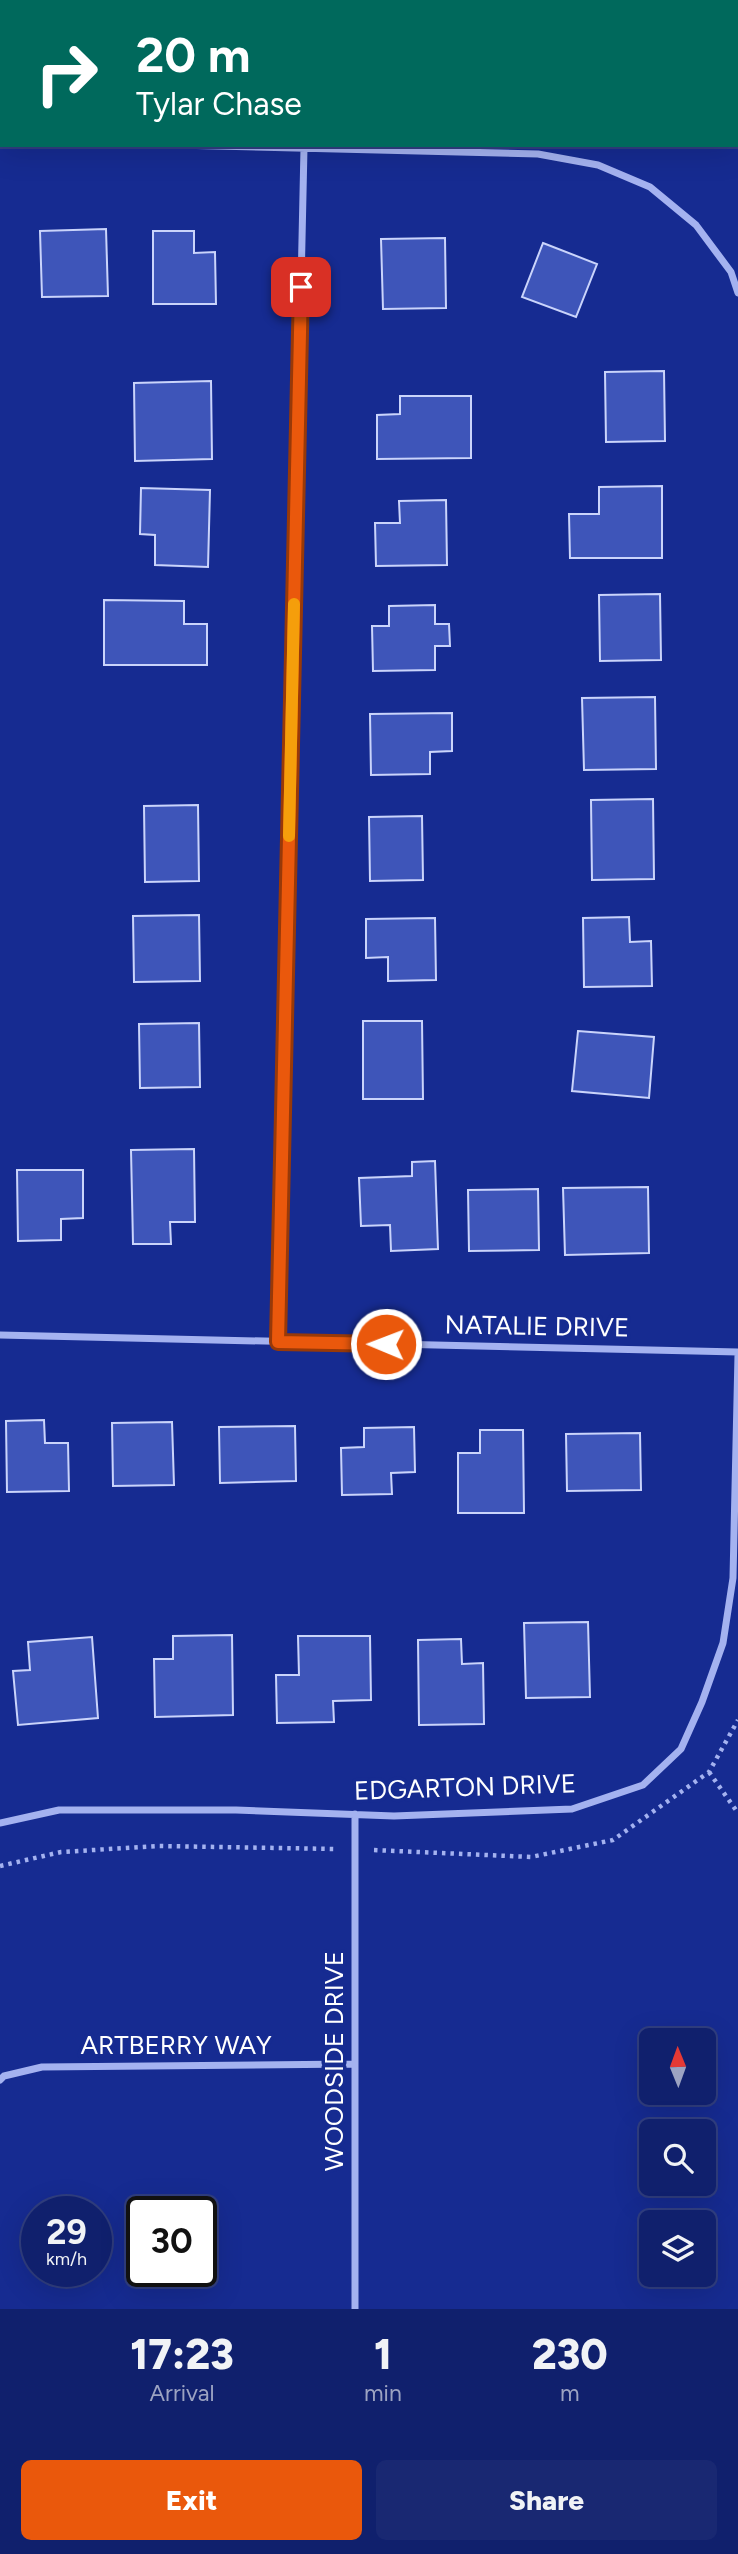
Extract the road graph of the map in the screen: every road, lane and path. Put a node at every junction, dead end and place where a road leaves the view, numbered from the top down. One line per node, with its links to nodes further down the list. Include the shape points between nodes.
1 (262, 147): 2 (street)
2 (304, 148): 3 (street, via 538,154 598,165 650,187 696,225 731,272); 5 (street)
3 (738, 293)
4 (0, 1335): 5 (street, NATALIE DRIVE)
5 (278, 1342): 6 (street, NATALIE DRIVE)
6 (738, 1354): 9 (street, EDGARTON DRIVE, via 733,1578 723,1643 681,1749 643,1785 572,1809)
7 (709, 1773): 8 (path)
8 (738, 1813)
9 (355, 1814): 10 (street, EDGARTON DRIVE, via 59,1810); 11 (street, WOODSIDE DRIVE)
10 (0, 1823)
11 (355, 2064): 12 (street, ARTBERRY WAY, via 42,2067); 13 (street, WOODSIDE DRIVE)
12 (0, 2080)
13 (355, 2309)

